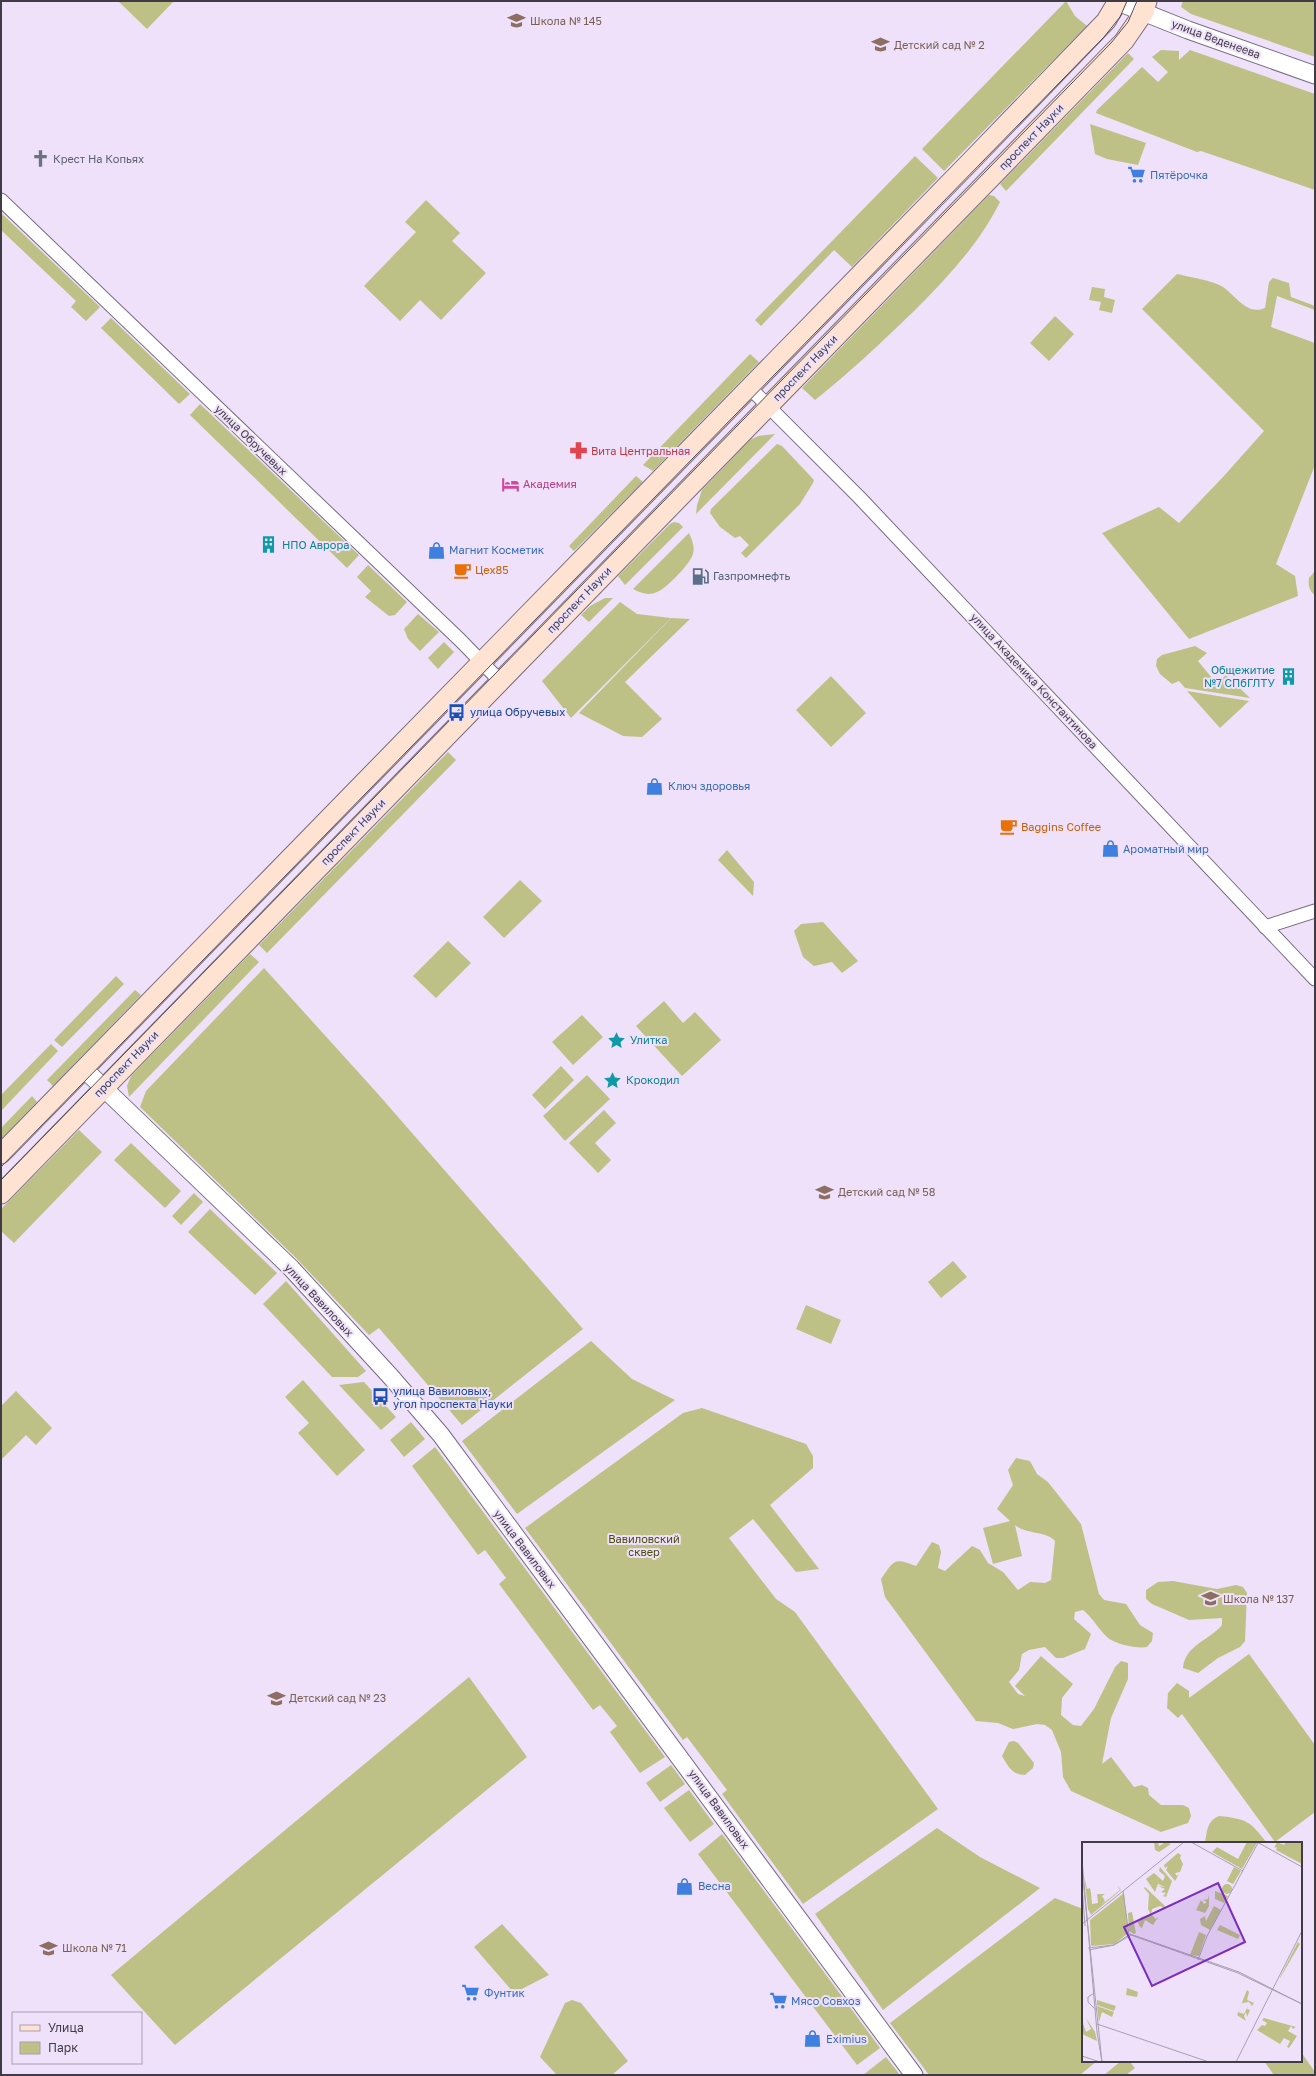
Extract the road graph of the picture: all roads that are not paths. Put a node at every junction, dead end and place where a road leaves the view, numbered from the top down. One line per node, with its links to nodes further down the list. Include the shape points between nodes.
1 (1118, 1): 2 (street, улица Веденеева); 5 (main road, via 1106,21)
2 (1146, 7): 3 (street, улица Веденеева, via 1188,30); 6 (main road, проспект Науки, via 1124,41)
3 (1315, 75)
4 (1, 200): 7 (street, улица Обручевых)
5 (749, 387): 6 (street, улица Академика Константинова); 7 (main road)
6 (768, 406): 8 (main road, проспект Науки); 10 (street, улица Академика Константинова, via 870,508)
7 (481, 662): 8 (street, улица Обручевых); 12 (main road)
8 (500, 681): 13 (main road, проспект Науки)
9 (1315, 911): 10 (street)
10 (1265, 927): 11 (street, улица Академика Константинова)
11 (1315, 979)
12 (84, 1069): 13 (street, улица Вавиловых); 14 (main road)
13 (103, 1088): 15 (main road, проспект Науки); 16 (street, улица Вавиловых, via 291,1268 442,1435)
14 (1, 1154)
15 (1, 1194)
16 (914, 2075)

